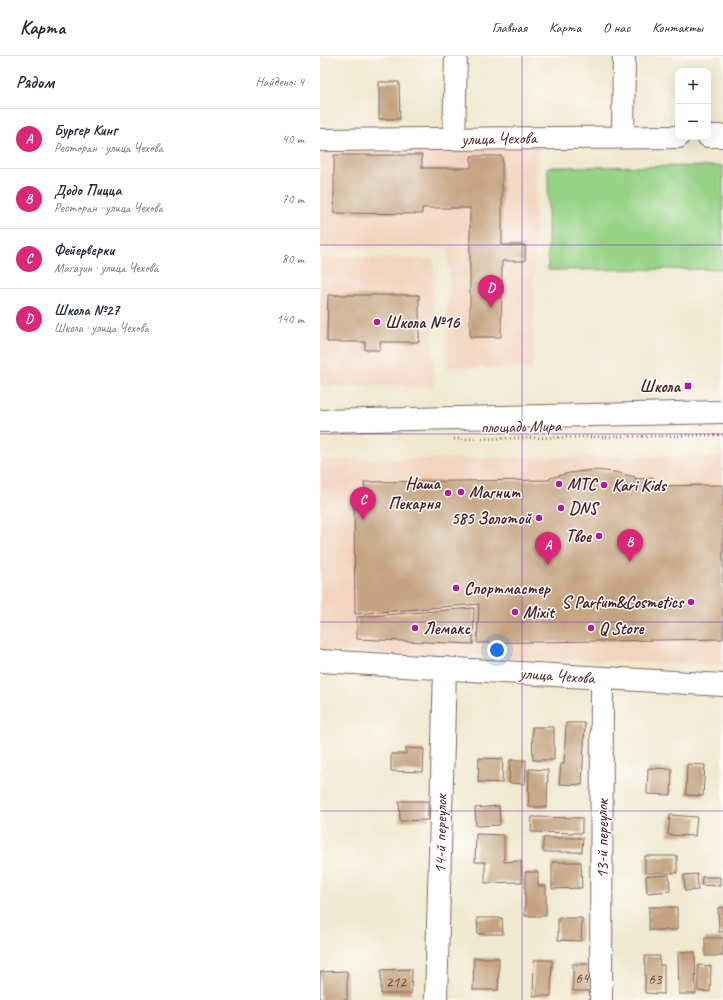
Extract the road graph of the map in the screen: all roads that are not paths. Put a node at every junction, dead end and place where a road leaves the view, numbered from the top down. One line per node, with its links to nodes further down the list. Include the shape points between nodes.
1 (456, 56): 7 (street)
2 (624, 56): 6 (street)
3 (675, 136): 6 (street, улица Чехова)
4 (711, 136): 5 (street)
5 (723, 136)
6 (622, 137): 7 (street, улица Чехова)
7 (454, 139): 8 (street, улица Чехова)
8 (320, 140)
9 (723, 412): 10 (street)
10 (320, 421)
11 (320, 661): 12 (street, улица Чехова)
12 (445, 668): 13 (street, улица Чехова); 15 (street, 14-й переулок)
13 (602, 678): 14 (street, улица Чехова); 16 (street, 13-й переулок)
14 (723, 685)
15 (436, 1000)
16 (601, 1000)

